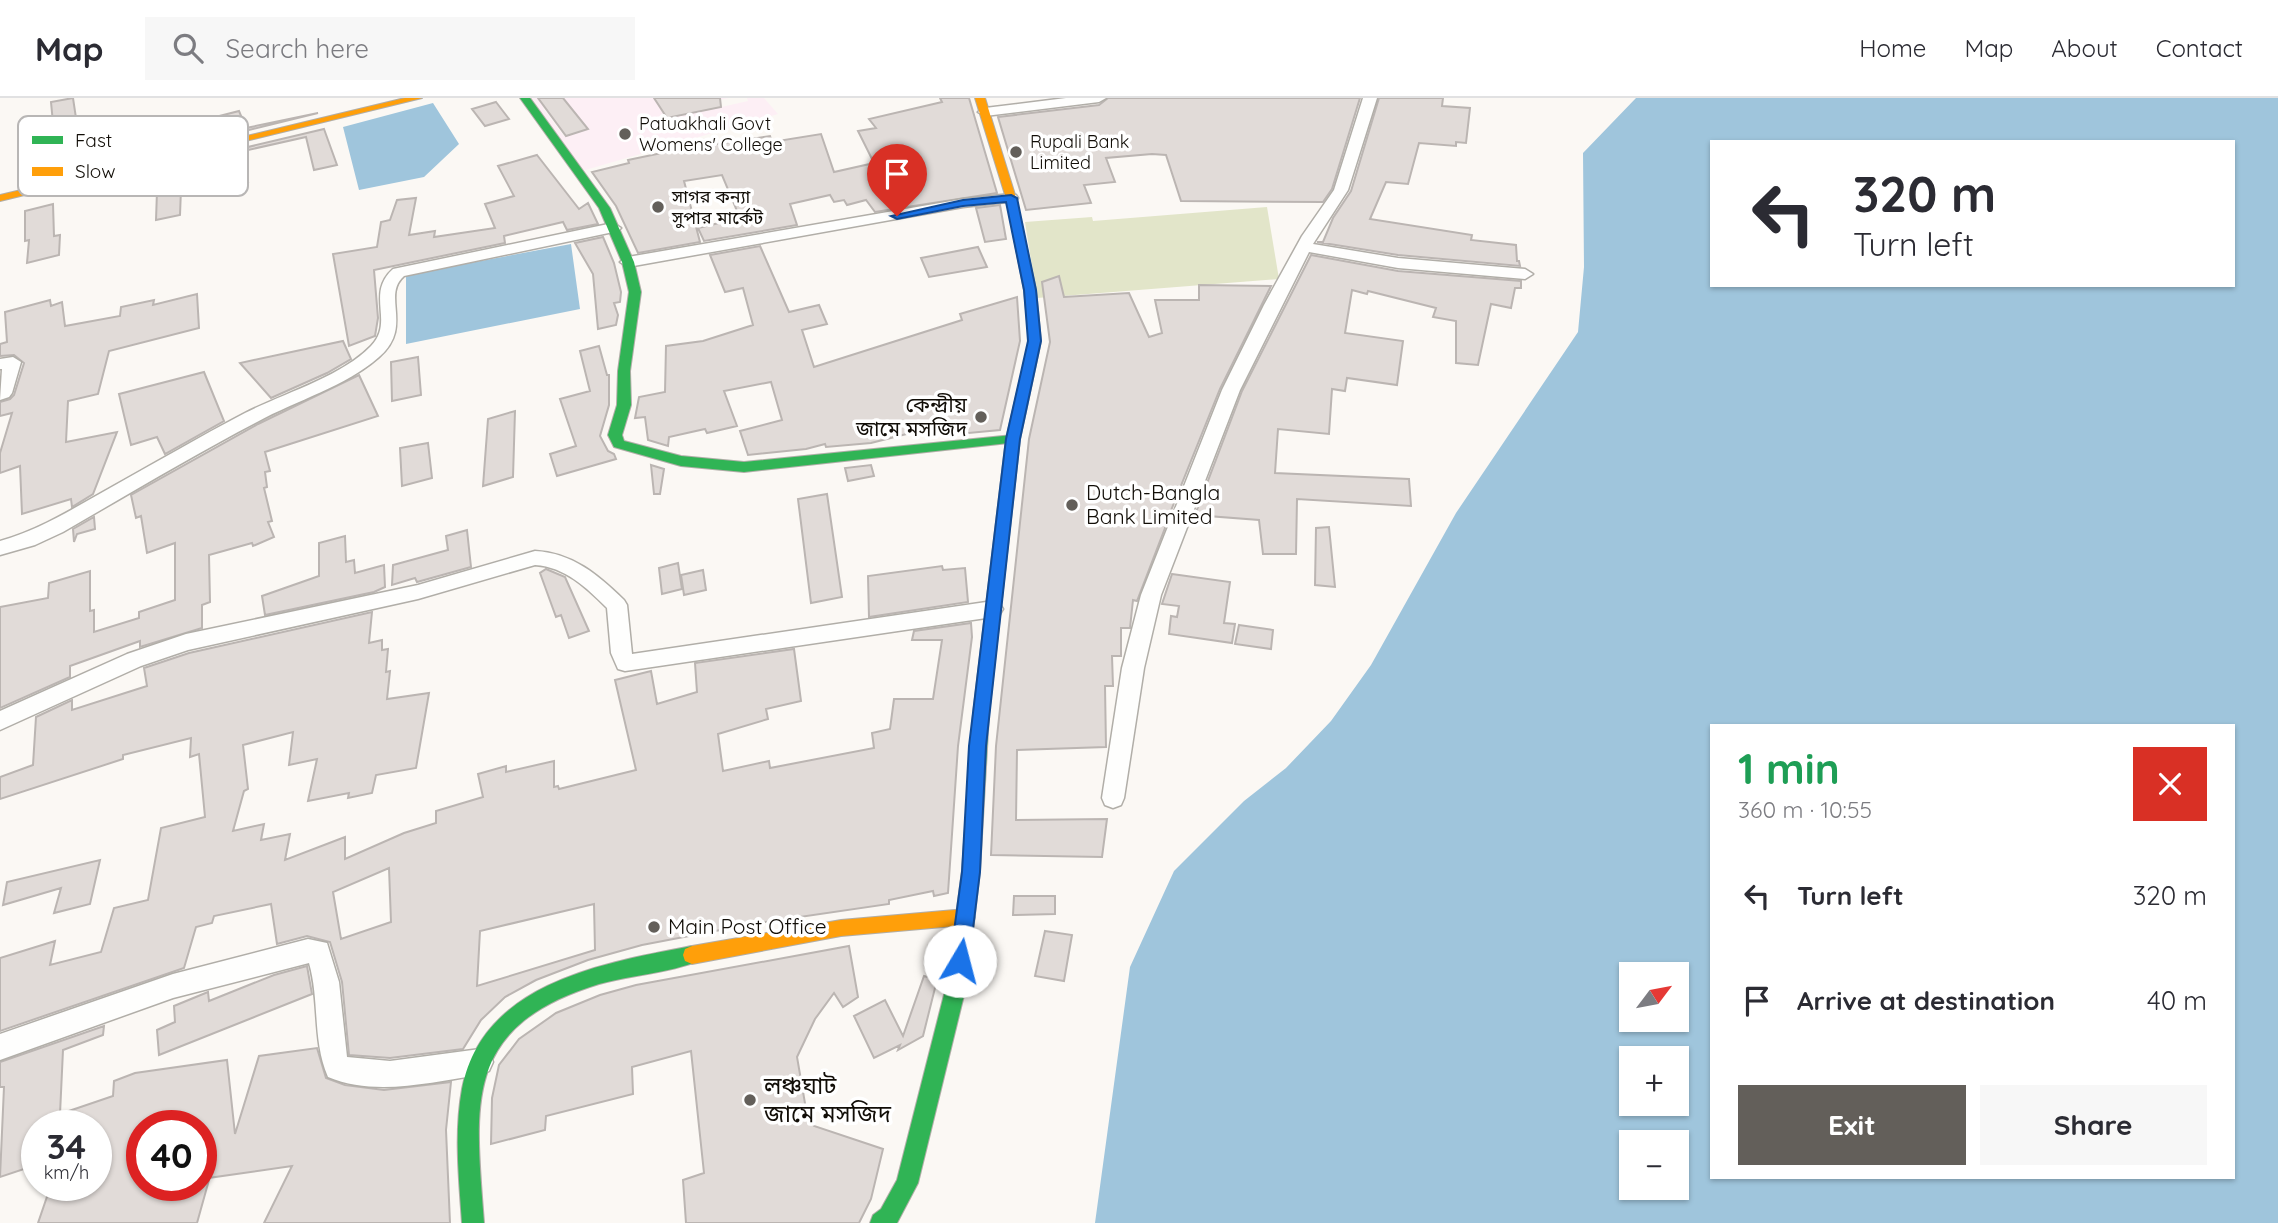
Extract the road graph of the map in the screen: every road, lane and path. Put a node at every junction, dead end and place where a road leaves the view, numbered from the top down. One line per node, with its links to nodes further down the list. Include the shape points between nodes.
1 (417, 98): 7 (street)
2 (524, 98): 11 (street, via 604,208)
3 (1099, 98): 5 (street)
4 (1370, 98): 12 (street, via 1341,190)
5 (1039, 102): 6 (street)
6 (982, 105): 10 (street)
7 (248, 139)
8 (18, 194): 9 (street)
9 (0, 198)
10 (1011, 198): 13 (street); 17 (street, via 1030,290 1035,341)
11 (613, 228): 13 (street); 18 (street, via 399,272 387,289 391,333 365,360 56,527)
12 (1304, 247): 14 (street, via 1398,263); 21 (street, via 1231,390 1152,594 1133,668)
13 (628, 262): 17 (street, via 635,292 624,405 615,435 619,444 661,458 744,467)
14 (1525, 274)
15 (0, 364): 16 (street, via 13,362)
16 (0, 394)
17 (1013, 439): 19 (street)
18 (0, 548)
19 (993, 608): 20 (street, via 625,663 617,606 570,567 551,557 535,558 418,592 186,642 134,660); 22 (street, via 977,746)
20 (0, 721)
21 (1113, 798)
22 (966, 917): 24 (street, via 828,928 614,971 562,989 514,1017 497,1031); 26 (street, via 957,983 907,1183)
23 (0, 1047): 24 (street, via 173,986 318,951 328,983 331,1054 337,1068 361,1075 388,1074)
24 (480, 1062): 25 (street, via 471,1113)
25 (473, 1223)
26 (881, 1223)

